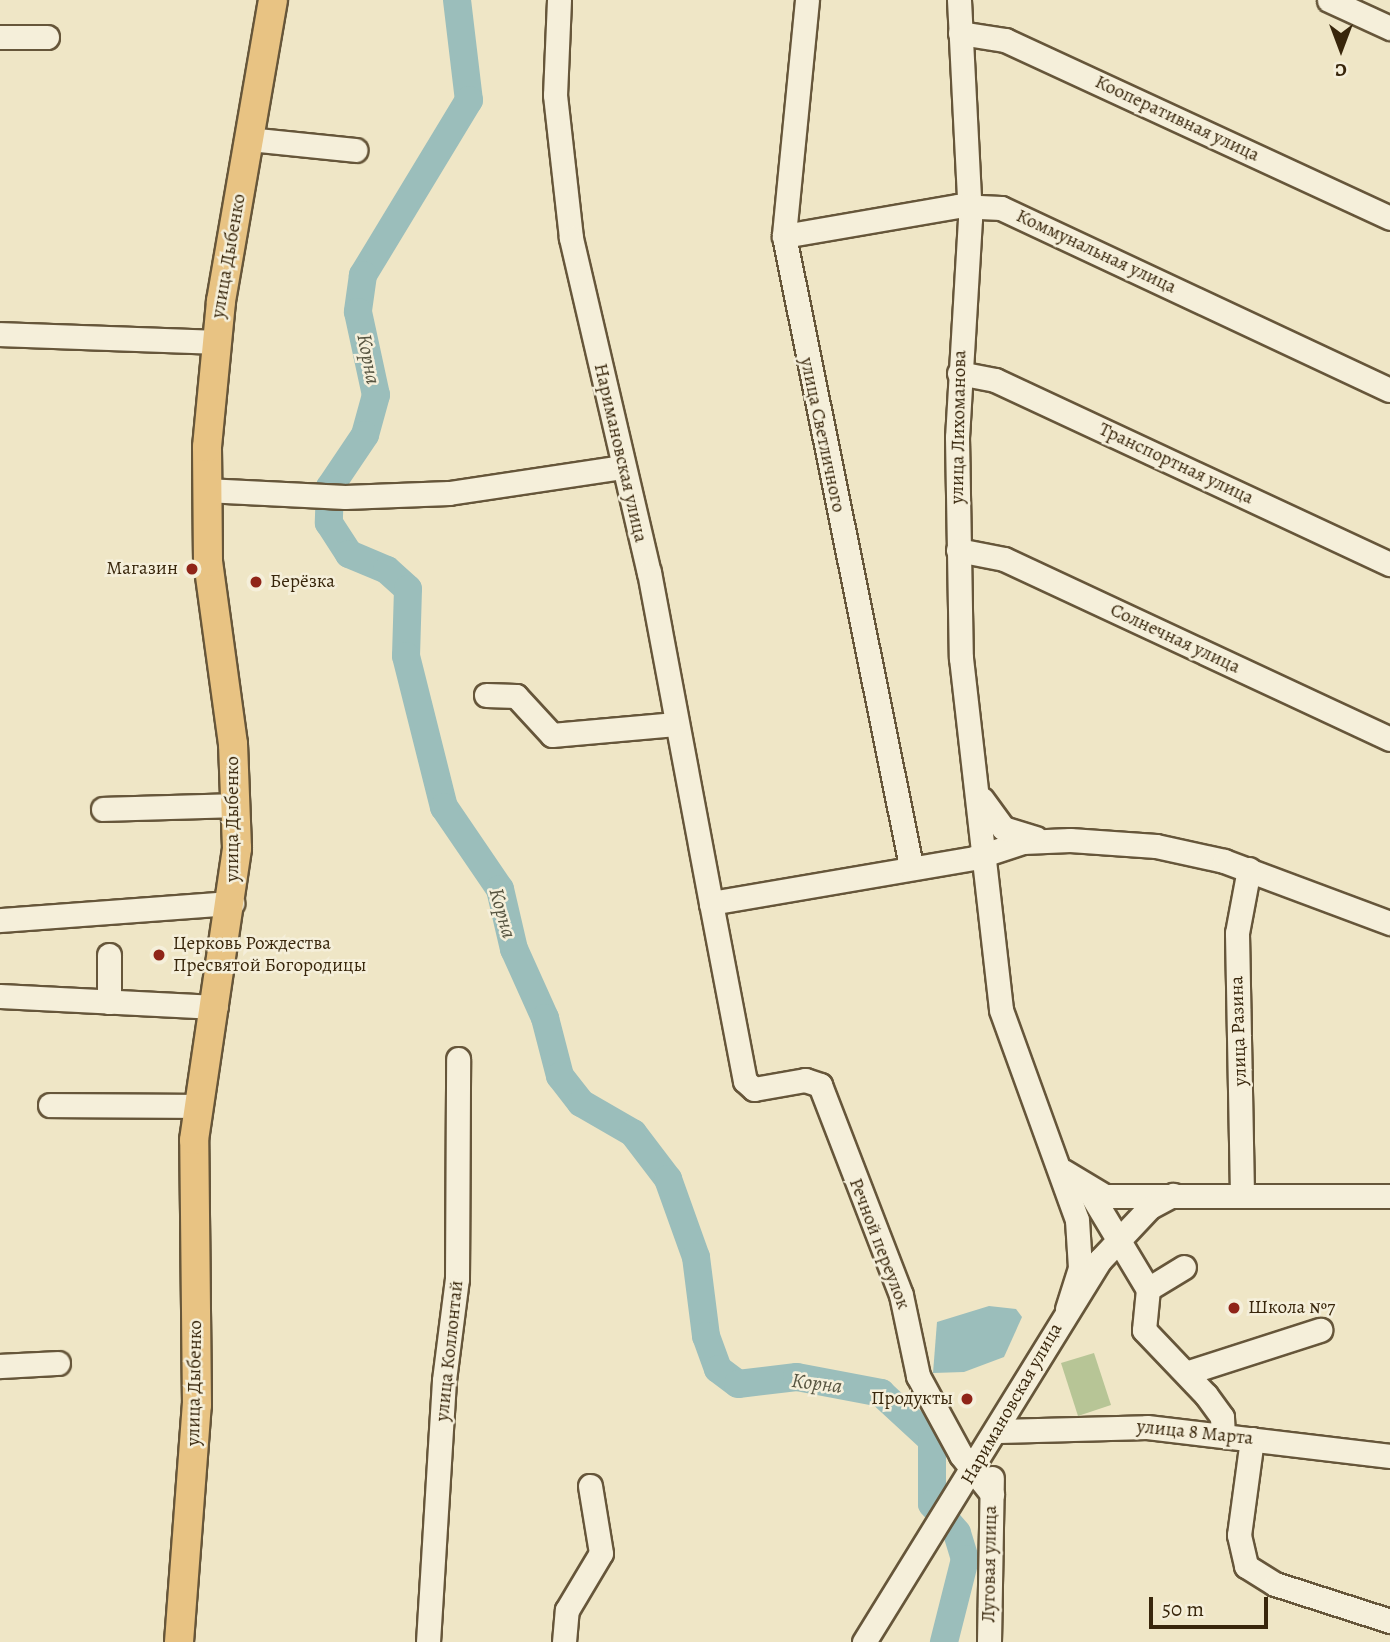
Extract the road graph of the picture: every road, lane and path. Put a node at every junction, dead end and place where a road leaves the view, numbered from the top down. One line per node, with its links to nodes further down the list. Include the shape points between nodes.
1 (273, 0): 10 (main road, улица Дыбенко)
2 (559, 0): 19 (street, Наримановская улица, via 555,95 571,238)
3 (807, 0): 14 (street, улица Светличного)
4 (959, 0): 7 (street, улица Лихоманова)
5 (1329, 0): 6 (street)
6 (1390, 28)
7 (960, 33): 12 (street, улица Лихоманова); 13 (street, Кооперативная улица, via 1005,40)
8 (0, 37): 9 (street)
9 (47, 37)
10 (249, 139): 11 (street); 16 (main road, улица Дыбенко)
11 (355, 150)
12 (970, 205): 14 (street, Коммунальная улица); 17 (street, улица Лихоманова); 18 (street, Коммунальная улица, via 1001,208)
13 (1390, 218)
14 (784, 236): 31 (street, улица Светличного)
15 (0, 334): 16 (street)
16 (215, 342): 20 (main road, улица Дыбенко)
17 (959, 373): 21 (street, улица Лихоманова); 22 (street, Транспортная улица, via 995,380)
18 (1390, 390)
19 (623, 467): 20 (street, via 474,490 345,497); 24 (street, Наримановская улица)
20 (205, 490): 27 (main road, улица Дыбенко)
21 (957, 550): 25 (street, Солнечная улица, via 1004,559); 26 (street, улица Лихоманова, via 963,683)
22 (1390, 564)
23 (486, 695): 24 (street, via 516,696 552,735)
24 (676, 724): 34 (street, Наримановская улица)
25 (1390, 739)
26 (977, 788): 29 (street, via 1003,828); 30 (street, улица Лихоманова)
27 (236, 805): 28 (street); 33 (main road, улица Дыбенко)
28 (103, 809)
29 (1049, 840): 30 (street); 32 (street, via 1156,846)
30 (987, 854): 31 (street); 35 (street, Наримановская улица)
31 (921, 865): 34 (street); 35 (street, via 976,880)
32 (1249, 869): 37 (street); 48 (street, улица Разина, via 1237,945)
33 (232, 903): 36 (street); 41 (main road, улица Дыбенко)
34 (711, 903): 43 (street, Наримановская улица)
35 (991, 909): 46 (street, Наримановская улица, via 1005,1028)
36 (0, 920)
37 (1390, 923)
38 (109, 955): 40 (street)
39 (0, 996): 40 (street)
40 (109, 1002): 41 (street)
41 (216, 1007): 45 (main road, улица Дыбенко)
42 (458, 1059): 68 (street, улица Коллонтай, via 457,1279 444,1380)
43 (746, 1081): 63 (street, Речной переулок, via 754,1089 805,1080 820,1085 901,1295 918,1376)
44 (50, 1105): 45 (street)
45 (198, 1106): 67 (main road, улица Дыбенко, via 192,1172 197,1405)
46 (1061, 1168): 47 (street, Наримановская улица); 54 (street, Наримановская улица, via 1081,1253)
47 (1089, 1191): 49 (street); 51 (street)
48 (1242, 1194): 49 (street); 50 (street)
49 (1173, 1195): 51 (street, Наримановская улица)
50 (1390, 1196)
51 (1117, 1240): 53 (street); 54 (street, Наримановская улица)
52 (1184, 1267): 53 (street)
53 (1148, 1289): 58 (street, via 1144,1330)
54 (1067, 1309): 60 (street, Наримановская улица)
55 (1320, 1330): 58 (street)
56 (58, 1363): 57 (street)
57 (0, 1366)
58 (1189, 1372): 59 (street, via 1222,1417)
59 (1223, 1435): 60 (street, улица 8 Марта, via 1147,1427); 61 (street, улица 8 Марта)
60 (995, 1437): 63 (street, Наримановская улица); 65 (street, Луговая улица)
61 (1252, 1439): 62 (street, улица 8 Марта); 66 (street, via 1239,1535 1246,1566 1275,1584)
62 (1390, 1456)
63 (973, 1473): 65 (street); 70 (street, Наримановская улица)
64 (590, 1486): 69 (street, via 601,1553 567,1611)
65 (992, 1494): 71 (street, Луговая улица)
66 (1390, 1621)
67 (179, 1642)
68 (428, 1642)
69 (564, 1642)
70 (864, 1642)
71 (989, 1642)

